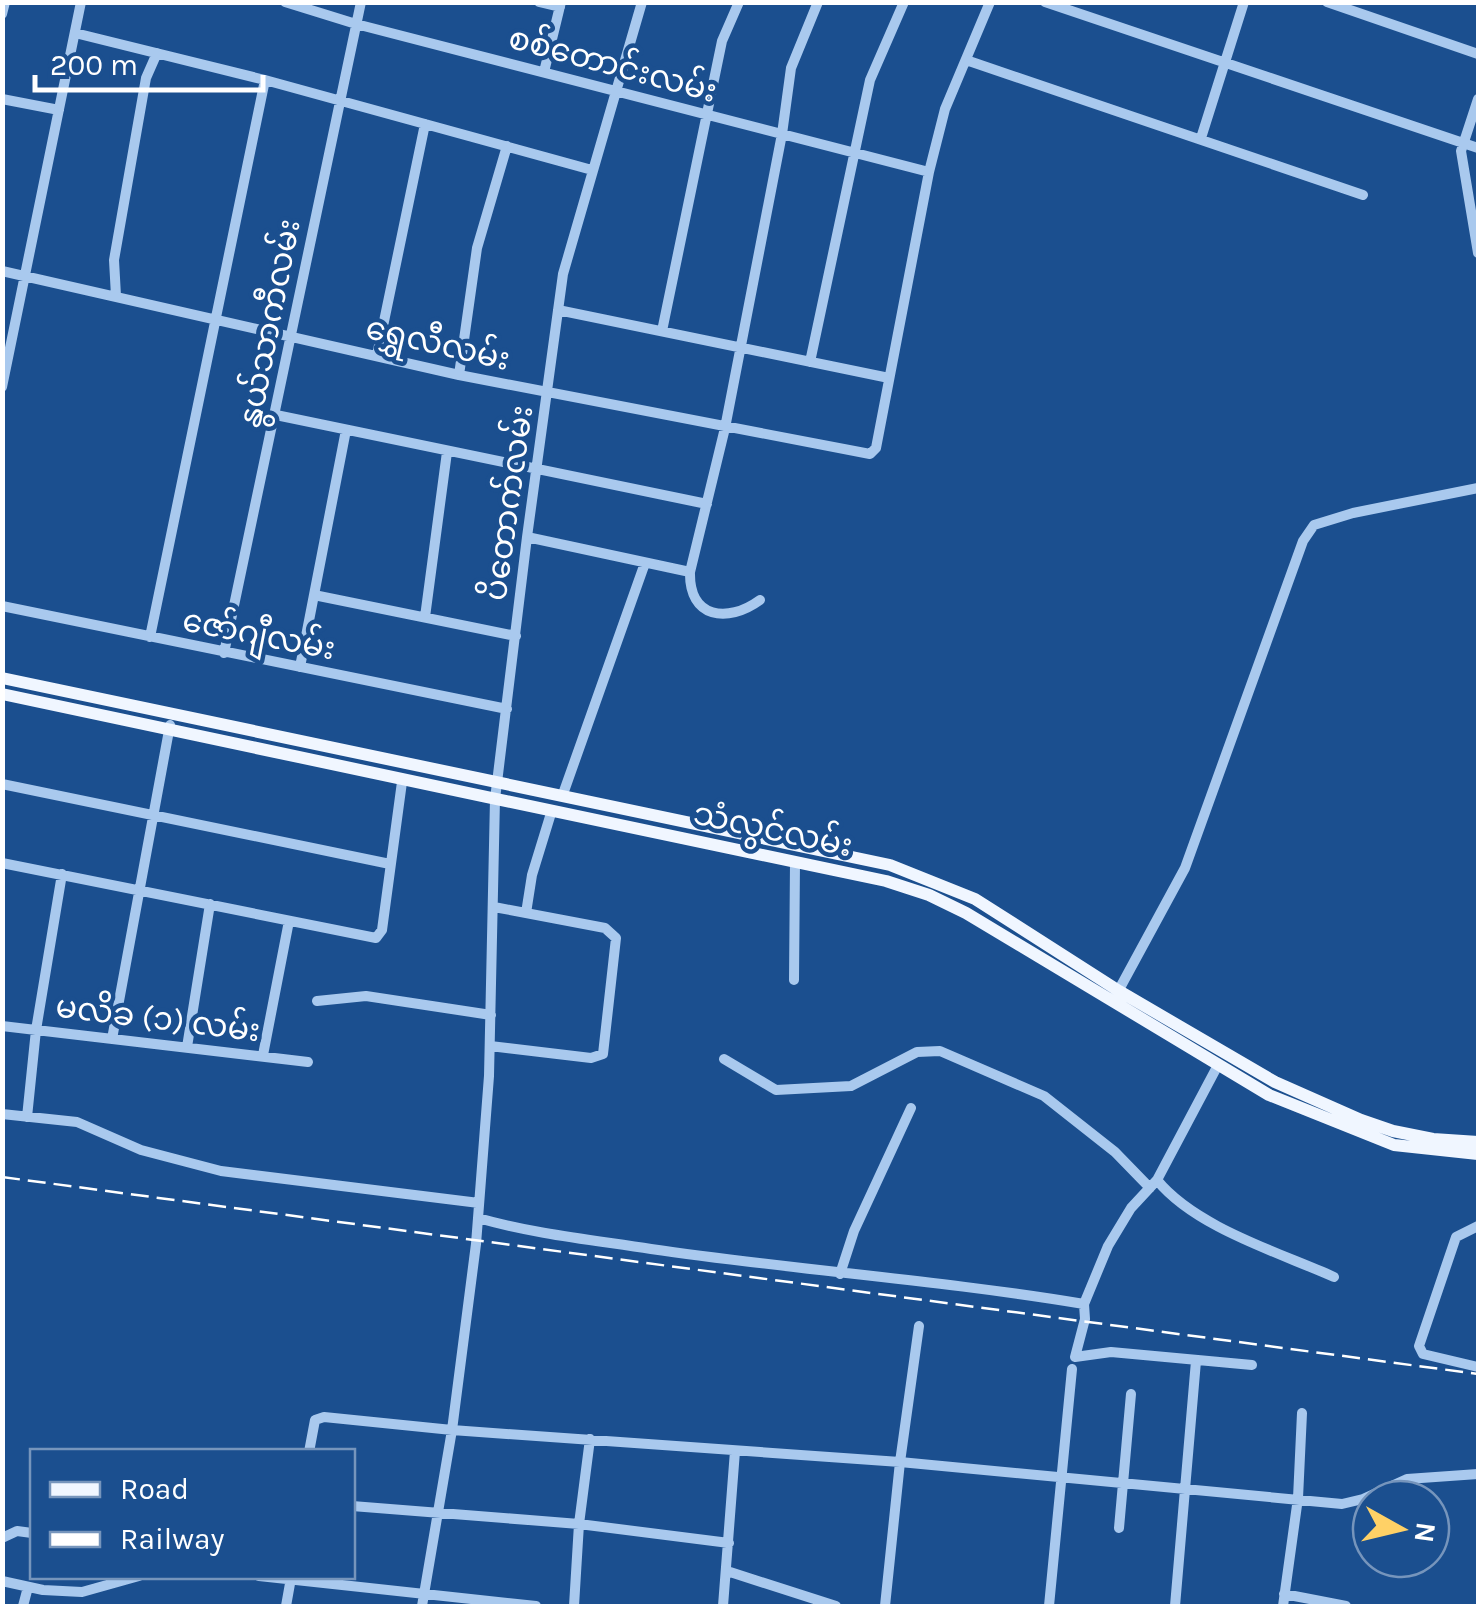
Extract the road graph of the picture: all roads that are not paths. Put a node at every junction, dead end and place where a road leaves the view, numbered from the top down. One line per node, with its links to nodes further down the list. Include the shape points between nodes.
1 (4, 2): 15 (street)
2 (81, 2): 17 (street)
3 (285, 2): 16 (street, စစ်တောင်းလမ်း)
4 (360, 2): 16 (street, နွယ်သာကီလမ်း)
5 (539, 2): 14 (street)
6 (642, 2): 24 (street, ပိတောက်လမ်း)
7 (738, 2): 29 (street)
8 (818, 2): 31 (street, via 792,68)
9 (904, 2): 36 (street, via 870,80)
10 (990, 2): 20 (street)
11 (1045, 2): 21 (street)
12 (1244, 2): 21 (street)
13 (1327, 2): 19 (street)
14 (560, 5): 22 (street)
15 (2, 14)
16 (356, 24): 22 (street, စစ်တောင်းလမ်း); 27 (street, နွယ်သာကီလမ်း)
17 (75, 33): 18 (street); 28 (street)
18 (156, 53): 23 (street); 43 (street, via 114,260)
19 (1478, 54)
20 (966, 60): 32 (street); 38 (street)
21 (1224, 64): 32 (street); 33 (street)
22 (544, 72): 24 (street, စစ်တောင်းလမ်း)
23 (265, 80): 27 (street); 45 (street)
24 (614, 91): 29 (street, စစ်တောင်းလမ်း); 37 (street, ပိတောက်လမ်း)
25 (2, 98): 28 (street)
26 (1478, 99): 33 (street)
27 (339, 103): 30 (street); 47 (street, နွယ်သာကီလမ်း)
28 (59, 110): 42 (street)
29 (706, 115): 31 (street, စစ်တောင်းလမ်း); 46 (street)
30 (425, 124): 34 (street); 49 (street)
31 (782, 134): 36 (street, စစ်တောင်းလမ်း); 48 (street)
32 (1201, 138): 39 (street)
33 (1464, 143): 35 (street); 40 (street)
34 (507, 146): 37 (street); 51 (street, via 476,248)
35 (1478, 148)
36 (852, 152): 38 (street, စစ်တောင်းလမ်း); 50 (street)
37 (592, 170): 44 (street, ပိတောက်လမ်း)
38 (928, 172): 52 (street)
39 (1362, 195)
40 (1478, 254)
41 (2, 271): 42 (street, ရွှေလီလမ်း)
42 (25, 276): 43 (street, ရွှေလီလမ်း); 53 (street)
43 (116, 296): 45 (street, ရွှေလီလမ်း)
44 (558, 310): 46 (street); 54 (street, ပိတောက်လမ်း)
45 (216, 318): 47 (street, ရွှေလီလမ်း); 70 (street)
46 (662, 332): 48 (street)
47 (291, 336): 49 (street, ရွှေလီလမ်း); 55 (street, နွယ်သာကီလမ်း)
48 (741, 348): 50 (street); 56 (street)
49 (377, 355): 51 (street, ရွှေလီလမ်း)
50 (810, 362): 52 (street)
51 (459, 375): 54 (street, ရွှေလီလမ်း)
52 (889, 378): 56 (street, ရွှေလီလမ်း, via 876,448 865,455)
53 (2, 387)
54 (548, 393): 56 (street, ရွှေလီလမ်း); 59 (street, ပိတောက်လမ်း)
55 (276, 416): 57 (street); 71 (street, နွယ်သာကီလမ်း)
56 (726, 428): 61 (street)
57 (346, 430): 58 (street); 65 (street)
58 (446, 452): 59 (street); 68 (street)
59 (536, 471): 61 (street); 62 (street, ပိတောက်လမ်း)
60 (1478, 488): 97 (street, via 1353,513 1314,525 1302,540 1185,868)
61 (708, 504): 64 (street)
62 (527, 536): 63 (street); 69 (street, ပိတောက်လမ်း)
63 (645, 563): 64 (street); 81 (street)
64 (690, 572): 66 (street, via 696,600 717,614 736,615)
65 (314, 595): 68 (street); 72 (street)
66 (760, 600)
67 (2, 606): 70 (street, ဇော်ဂျီလမ်း)
68 (426, 617): 69 (street)
69 (516, 636): 75 (street, ပိတောက်လမ်း)
70 (150, 637): 71 (street, ဇော်ဂျီလမ်း)
71 (224, 653): 72 (street, ဇော်ဂျီလမ်း)
72 (300, 667): 75 (street, ဇော်ဂျီလမ်း)
73 (2, 678): 76 (main road, သံလွင်လမ်း)
74 (2, 694): 77 (main road, သံလွင်လမ်း)
75 (507, 708): 78 (street, ပိတောက်လမ်း)
76 (172, 713): 77 (street); 78 (main road, သံလွင်လမ်း)
77 (169, 730): 79 (main road, သံလွင်လမ်း); 85 (street)
78 (498, 781): 81 (main road, သံလွင်လမ်း); 82 (street, ပိတောက်လမ်း)
79 (402, 782): 82 (main road, သံလွင်လမ်း); 89 (street)
80 (2, 784): 85 (street)
81 (563, 794): 84 (main road, သံလွင်လမ်း)
82 (495, 799): 83 (main road, သံလွင်လမ်း); 93 (street, ပိတောက်လမ်း)
83 (552, 810): 84 (main road, သံလွင်လမ်း); 94 (street)
84 (600, 811): 86 (main road, သံလွင်လမ်း)
85 (153, 815): 89 (street); 91 (street)
86 (630, 818): 87 (main road, သံလွင်လမ်း); 97 (main road, သံလွင်လမ်း, via 864,859 919,875 975,898)
87 (795, 862): 96 (street); 97 (main road, သံလွင်လမ်း, via 928,895)
88 (2, 863): 90 (street)
89 (390, 864): 95 (street, via 376,938)
90 (62, 874): 91 (street); 101 (street)
91 (138, 890): 92 (street); 102 (street)
92 (210, 904): 95 (street); 104 (street)
93 (494, 907): 94 (street); 99 (street, ပိတောက်လမ်း)
94 (526, 913): 103 (street, via 604,928 616,938 606,1047 592,1058)
95 (288, 920): 105 (street)
96 (794, 980)
97 (1115, 996): 108 (main road, သံလွင်လမ်း); 110 (main road, သံလွင်လမ်း)
98 (317, 1002): 99 (street, via 366,996)
99 (491, 1015): 103 (street, ပိတောက်လမ်း)
100 (2, 1026): 101 (street, မလိခ (၁) လမ်း)
101 (36, 1030): 102 (street, မလိခ (၁) လမ်း); 112 (street)
102 (112, 1039): 104 (street, မလိခ (၁) လမ်း)
103 (490, 1046): 116 (street, ပိတောက်လမ်း)
104 (187, 1047): 105 (street, မလိခ (၁) လမ်း)
105 (263, 1056): 107 (street, မလိခ (၁) လမ်း)
106 (724, 1059): 115 (street, via 776,1090 851,1086 916,1052 940,1051 1044,1096)
107 (308, 1062)
108 (1218, 1065): 110 (main road, သံလွင်လမ်း, via 1270,1095); 115 (street)
109 (911, 1108): 119 (street)
110 (1322, 1111): 113 (main road, သံလွင်လမ်း, via 1413,1136); 114 (main road, သံလွင်လမ်း, via 1394,1146)
111 (2, 1114): 112 (street)
112 (27, 1118): 116 (street, via 77,1122 130,1146 221,1171)
113 (1478, 1142)
114 (1478, 1154)
115 (1153, 1184): 120 (street, via 1200,1218); 121 (street, via 1108,1246)
116 (478, 1203): 117 (street, ပိတောက်လမ်း)
117 (478, 1218): 119 (street, via 542,1233); 129 (street, ပိတောက်လမ်း)
118 (1478, 1226): 125 (street, via 1456,1237 1418,1346 1422,1354)
119 (840, 1274): 121 (street)
120 (1334, 1276)
121 (1084, 1304): 123 (street, via 1075,1356 1111,1352)
122 (919, 1326): 133 (street)
123 (1196, 1362): 124 (street); 137 (street)
124 (1252, 1365)
125 (1478, 1367)
126 (1072, 1369): 135 (street)
127 (1131, 1394): 136 (street)
128 (1302, 1412): 138 (street)
129 (452, 1430): 130 (street); 131 (street, via 318,1418); 140 (street, ပိတောက်လမ်း)
130 (590, 1439): 132 (street); 141 (street)
131 (310, 1449)
132 (735, 1451): 133 (street); 145 (street)
133 (900, 1462): 135 (street); 161 (street)
134 (1478, 1474): 138 (street, via 1407,1479 1342,1504)
135 (1062, 1476): 136 (street); 162 (street)
136 (1124, 1481): 137 (street); 142 (street)
137 (1186, 1487): 138 (street); 163 (street)
138 (1298, 1498): 152 (street)
139 (355, 1506): 140 (street)
140 (438, 1515): 141 (street); 153 (street, ပိတောက်လမ်း)
141 (579, 1524): 145 (street); 158 (street)
142 (1120, 1528)
143 (30, 1533): 144 (street)
144 (2, 1538)
145 (729, 1544): 146 (street)
146 (727, 1571): 159 (street); 160 (street)
147 (127, 1579): 151 (street)
148 (291, 1579): 153 (street); 156 (street)
149 (2, 1580): 150 (street)
150 (28, 1587): 151 (street); 154 (street)
151 (74, 1592): 155 (street)
152 (1283, 1600): 164 (street)
153 (424, 1602): 157 (street)
154 (23, 1606)
155 (74, 1606)
156 (286, 1606)
157 (536, 1606)
158 (574, 1606)
159 (724, 1606)
160 (836, 1606)
161 (885, 1606)
162 (1050, 1606)
163 (1176, 1606)
164 (1346, 1606)

